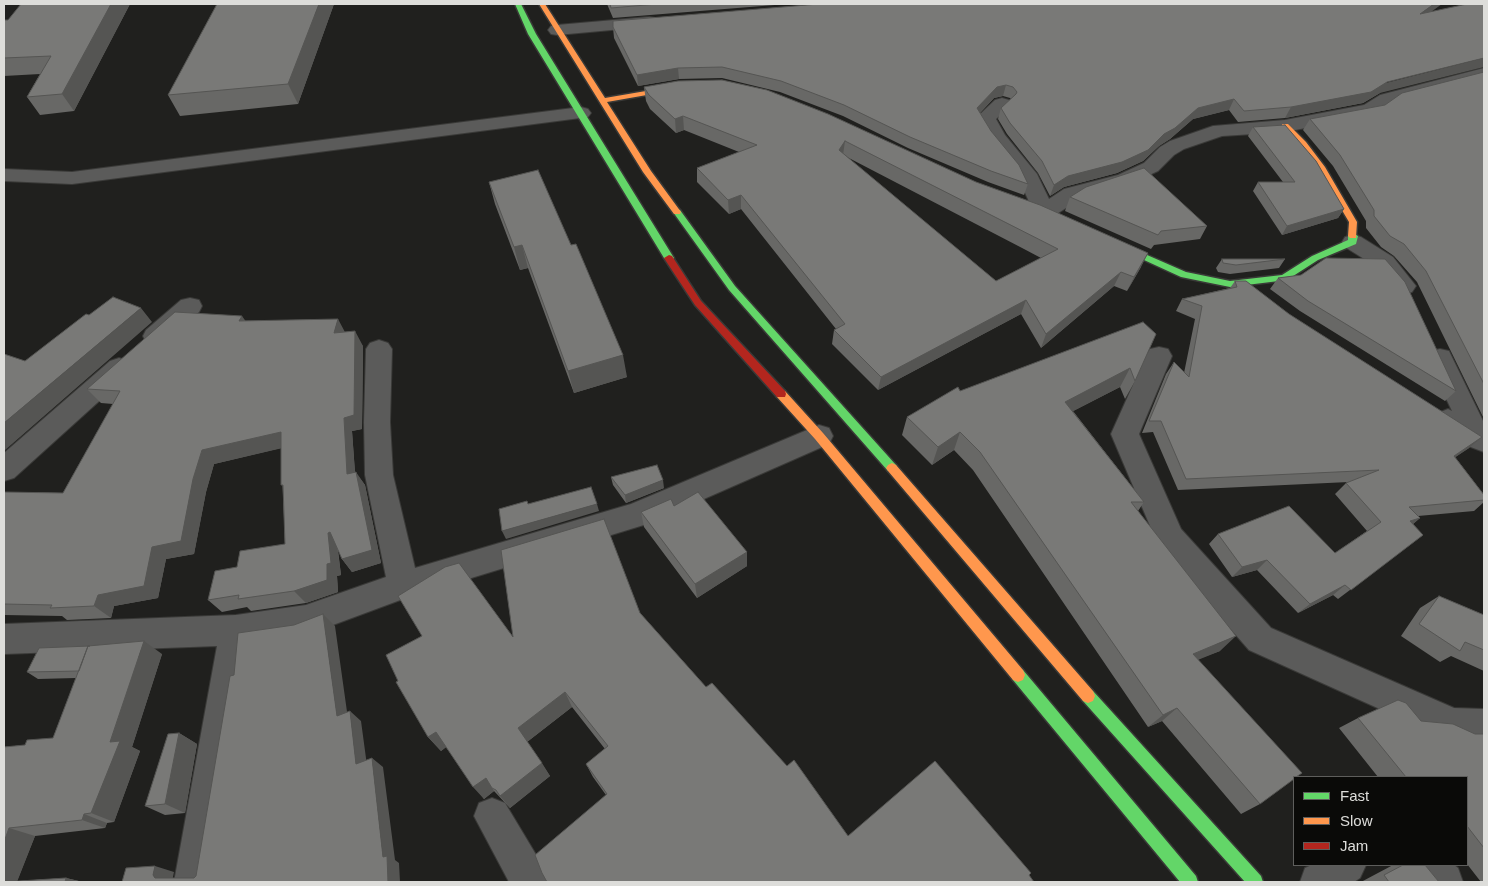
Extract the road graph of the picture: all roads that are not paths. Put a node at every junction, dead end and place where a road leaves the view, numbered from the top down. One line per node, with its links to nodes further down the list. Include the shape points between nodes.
1 (518, 4): 9 (main road, via 532,34)
2 (542, 4): 4 (main road)
3 (664, 21): 4 (street)
4 (557, 30): 7 (main road)
5 (1484, 73): 10 (street, via 1387,99 1370,110)
6 (696, 86): 7 (main road)
7 (602, 101): 35 (main road, via 647,172 732,288 861,431 1056,660)
8 (1002, 104): 10 (street, via 986,118 1027,174 1041,211 1072,194 1125,179 1151,167 1167,151 1194,139 1220,130)
9 (580, 113): 11 (street, via 72,178); 22 (main road, via 698,303)
10 (1285, 126): 13 (main road, via 1303,144 1353,222)
11 (4, 175)
12 (1106, 240): 14 (main road, via 1184,275 1230,284)
13 (1352, 242): 14 (main road, via 1315,258 1284,278); 17 (street, via 1385,262 1407,289)
14 (1244, 283): 15 (street)
15 (1265, 301)
16 (190, 306): 24 (street)
17 (1415, 307)
18 (1432, 342): 23 (street)
19 (379, 349): 25 (street, via 379,475)
20 (1159, 356): 28 (street, via 1125,434 1170,538 1260,639 1453,725)
21 (1428, 406): 23 (street)
22 (818, 436): 25 (street, via 637,515); 34 (main road)
23 (1481, 439)
24 (4, 470)
25 (403, 585): 26 (street, via 306,620)
26 (236, 630): 27 (street); 32 (street)
27 (4, 639)
28 (1484, 726)
29 (492, 816): 33 (street)
30 (1345, 866): 36 (street)
31 (1428, 866): 37 (street)
32 (193, 882)
33 (530, 882)
34 (1190, 882)
35 (1255, 882)
36 (1319, 882)
37 (1444, 882)

